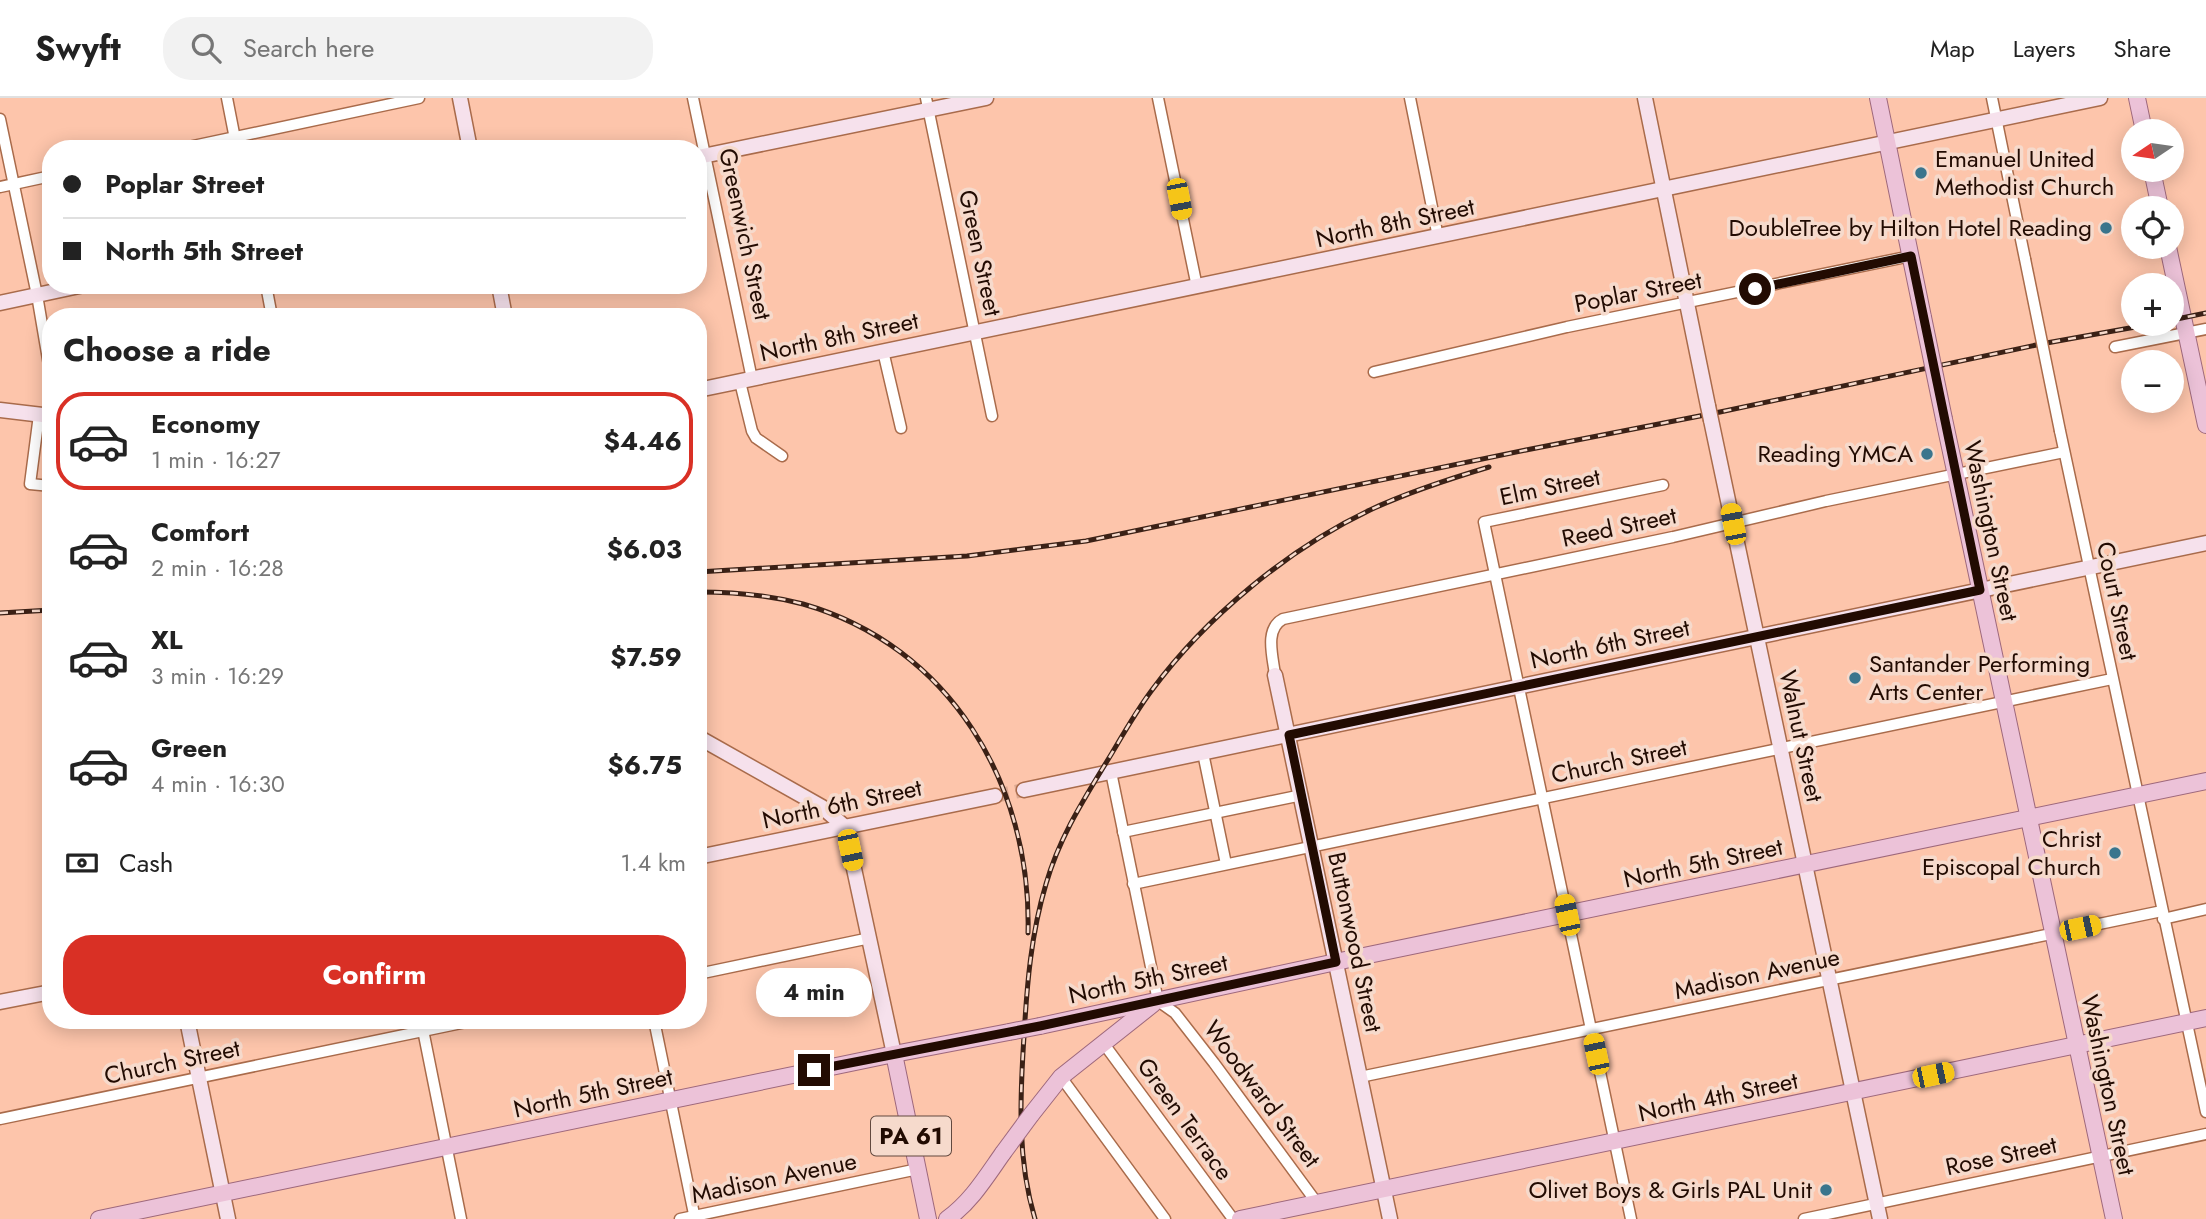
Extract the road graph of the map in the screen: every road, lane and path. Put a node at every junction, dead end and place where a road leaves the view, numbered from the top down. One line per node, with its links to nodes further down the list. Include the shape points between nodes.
1 (227, 98): 17 (street)
2 (419, 98): 17 (street)
3 (460, 98): 20 (street)
4 (693, 98): 21 (street, Greenwich Street)
5 (986, 98): 13 (street)
6 (1158, 98): 32 (street)
7 (1410, 98): 29 (street)
8 (1645, 98): 28 (street, Walnut Street)
9 (1878, 98): 22 (main road, Washington Street)
10 (1992, 98): 16 (street, Court Street)
11 (2100, 98): 16 (street, North 8th Street)
12 (2137, 98): 15 (main road)
13 (928, 104): 23 (street); 39 (street, Green Street)
14 (0, 119): 26 (street)
15 (2141, 119)
16 (1996, 120): 22 (street, North 8th Street); 52 (street, Court Street, bridge)
17 (235, 137): 18 (street); 19 (street)
18 (221, 140)
19 (236, 140)
20 (468, 140)
21 (700, 140)
22 (1887, 143): 28 (street, North 8th Street); 30 (main road, Washington Street)
23 (707, 155)
24 (42, 178): 26 (street)
25 (707, 181): 44 (street, Greenwich Street)
26 (14, 184): 27 (street); 34 (street)
27 (0, 187)
28 (1664, 190): 29 (street, North 8th Street); 35 (street, Walnut Street)
29 (1438, 237): 32 (street, North 8th Street)
30 (1911, 256): 35 (street, Poplar Street); 54 (main road, Washington Street, bridge)
31 (2171, 259): 40 (main road)
32 (1197, 287): 39 (street, North 8th Street)
33 (42, 294): 34 (street)
34 (37, 295): 36 (street); 37 (street)
35 (1687, 302): 43 (street, Poplar Street); 57 (street, Walnut Street)
36 (0, 303)
37 (42, 324)
38 (2206, 329): 40 (street)
39 (974, 332): 42 (street, North 8th Street); 48 (street, Green Street)
40 (2186, 333): 41 (street); 49 (main road)
41 (2115, 347)
42 (883, 351): 44 (street, North 8th Street); 50 (street)
43 (1374, 372)
44 (746, 380): 45 (street, North 8th Street); 53 (street, Greenwich Street, via 752,430)
45 (707, 388)
46 (0, 410): 47 (street)
47 (42, 416)
48 (992, 416)
49 (2206, 425)
50 (901, 428)
51 (42, 430): 55 (street, via 30,484)
52 (2064, 452): 54 (street, Reed Street); 59 (street, Court Street)
53 (782, 456)
54 (1956, 475): 57 (street, Reed Street); 61 (main road, Washington Street)
55 (42, 485)
56 (1663, 485): 60 (street, Elm Street, via 1485,522)
57 (1733, 524): 60 (street, Reed Street); 62 (street, Walnut Street)
58 (2206, 543): 59 (street, North 6th Street)
59 (2089, 568): 61 (street, North 6th Street); 64 (street, Court Street)
60 (1496, 575): 63 (street, Reed Street, via 1276,622 1271,631); 65 (street, Elm Street)
61 (1980, 590): 62 (street, North 6th Street); 66 (main road, Washington Street)
62 (1757, 637): 65 (street, North 6th Street); 69 (street, Walnut Street)
63 (1275, 675): 67 (street, Buttonwood Street)
64 (2112, 679): 66 (street, Church Street); 76 (street, Court Street)
65 (1519, 686): 67 (street, North 6th Street); 77 (street, Elm Street)
66 (2004, 702): 69 (street, Church Street); 79 (main road, Washington Street)
67 (1289, 735): 70 (street, North 6th Street); 74 (street, Buttonwood Street)
68 (707, 742): 80 (street, via 822,807)
69 (1780, 750): 77 (street, Church Street); 85 (street, Walnut Street)
70 (1203, 752): 71 (street, North 6th Street); 78 (street)
71 (1111, 772): 73 (street, North 6th Street); 81 (street)
72 (2206, 781): 76 (main road, North 5th Street)
73 (1024, 790)
74 (1302, 795): 78 (street); 82 (street, Buttonwood Street)
75 (995, 796): 80 (street, North 6th Street)
76 (2137, 796): 79 (main road, North 5th Street); 89 (street, Court Street)
77 (1542, 798): 82 (street, Church Street); 88 (street, Elm Street)
78 (1215, 813): 81 (street); 84 (street)
79 (2028, 818): 85 (main road, North 5th Street); 90 (main road, Washington Street)
80 (845, 827): 83 (street, North 6th Street); 91 (street)
81 (1123, 832): 86 (street)
82 (1312, 846): 84 (street, Church Street); 92 (street, Buttonwood Street)
83 (707, 855)
84 (1226, 864): 86 (street, Church Street)
85 (1805, 865): 88 (main road, North 5th Street); 94 (street, Walnut Street)
86 (1133, 884): 96 (street)
87 (2206, 909): 89 (street, Madison Avenue)
88 (1567, 915): 92 (main road, North 5th Street); 104 (street, Elm Street)
89 (2163, 915): 90 (street, Madison Avenue); 99 (street, Court Street)
90 (2052, 934): 94 (street, Madison Avenue); 106 (main road, Washington Street)
91 (870, 938): 93 (street); 107 (street)
92 (1336, 962): 96 (main road, North 5th Street); 109 (street, Buttonwood Street)
93 (707, 972)
94 (1829, 981): 104 (street, Madison Avenue); 111 (street, Walnut Street)
95 (42, 994): 97 (street)
96 (1158, 1001): 105 (main road); 107 (main road, North 5th Street, bridge); 122 (street, Woodward Street, via 1175,1013 1203,1048)
97 (0, 1002)
98 (2206, 1018): 99 (main road, North 4th Street)
99 (2186, 1022): 106 (main road, North 4th Street); 113 (street, Court Street)
100 (189, 1029): 110 (street)
101 (409, 1029): 110 (street, Church Street)
102 (423, 1029): 117 (street)
103 (656, 1029): 112 (street)
104 (1591, 1030): 109 (street, Madison Avenue); 116 (street, Elm Street)
105 (1104, 1044): 108 (main road); 132 (street, Green Terrace)
106 (2077, 1045): 111 (main road, North 4th Street); 118 (main road, Washington Street)
107 (894, 1054): 112 (main road, North 5th Street); 119 (main road, PA 61)
108 (1061, 1077): 130 (main road, bridge, via 974,1195); 131 (street)
109 (1360, 1077): 120 (street, Buttonwood Street)
110 (199, 1078): 114 (street, Church Street); 121 (street)
111 (1852, 1093): 116 (main road, North 4th Street); 123 (street, Walnut Street)
112 (670, 1101): 117 (main road, North 5th Street); 124 (street)
113 (2206, 1112)
114 (0, 1119)
115 (2206, 1134): 118 (street, Rose Street)
116 (1615, 1142): 120 (main road, North 4th Street); 135 (street, Elm Street)
117 (446, 1147): 121 (main road, North 5th Street); 127 (street)
118 (2101, 1157): 123 (street, Rose Street); 138 (main road, Washington Street)
119 (918, 1169): 124 (street, Madison Avenue); 129 (main road, PA 61)
120 (1384, 1189): 122 (main road, North 4th Street); 134 (street, Buttonwood Street)
121 (223, 1193): 125 (main road, North 5th Street); 126 (street)
122 (1317, 1203): 133 (main road, North 4th Street)
123 (1876, 1204): 136 (street, Rose Street); 137 (street, Walnut Street)
124 (695, 1217): 128 (street, Madison Avenue)
125 (99, 1219)
126 (228, 1219)
127 (461, 1219)
128 (680, 1219)
129 (928, 1219)
130 (947, 1219)
131 (1165, 1219)
132 (1233, 1219)
133 (1240, 1219)
134 (1390, 1219)
135 (1631, 1219)
136 (1804, 1219)
137 (1880, 1219)
138 (2114, 1219)

